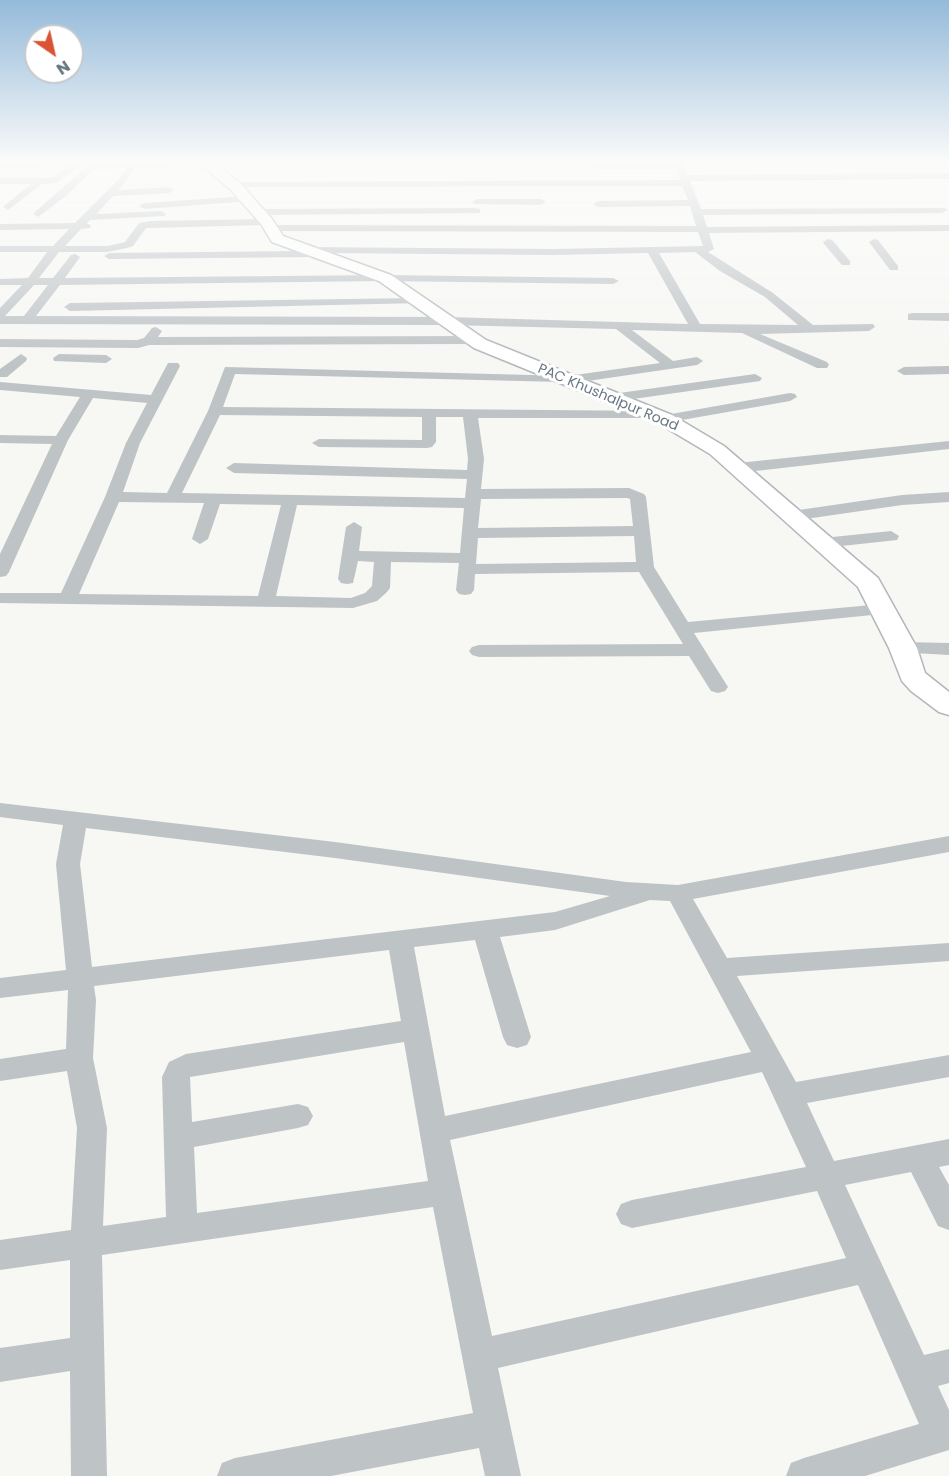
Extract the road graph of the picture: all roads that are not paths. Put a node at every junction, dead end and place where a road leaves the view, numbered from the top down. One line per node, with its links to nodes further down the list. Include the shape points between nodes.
1 (75, 230): 14 (street)
2 (139, 230): 22 (street, via 123,246)
3 (199, 230): 17 (street)
4 (235, 230): 23 (street)
5 (293, 230): 26 (main road, PAC Khushalpur Road)
6 (370, 230): 13 (street)
7 (382, 230): 21 (street)
8 (477, 230): 21 (street)
9 (534, 230): 12 (street)
10 (702, 230): 11 (street); 18 (street)
11 (717, 230)
12 (563, 237)
13 (405, 238)
14 (65, 239): 20 (street, via 13,239); 22 (street)
15 (828, 242): 25 (street)
16 (874, 242): 27 (street)
17 (174, 244)
18 (708, 244): 19 (street); 59 (street, via 724,269 769,295)
19 (654, 247): 21 (street); 57 (street)
20 (1, 248): 22 (street)
21 (478, 250)
22 (52, 253): 24 (street); 30 (street)
23 (223, 255): 24 (street); 32 (street)
24 (75, 256): 31 (street)
25 (846, 262)
26 (349, 265): 32 (street); 36 (main road, PAC Khushalpur Road)
27 (894, 268)
28 (116, 270): 31 (street); 32 (street); 35 (street)
29 (0, 271): 30 (street)
30 (38, 271): 31 (street); 37 (street)
31 (65, 271): 38 (street)
32 (209, 281): 35 (street); 39 (street); 40 (street); 42 (street)
33 (612, 281): 36 (street)
34 (0, 282): 37 (street)
35 (107, 282): 38 (street); 43 (street)
36 (395, 282): 39 (street); 39 (street); 39 (street); 51 (main road, PAC Khushalpur Road)
37 (30, 283): 38 (street); 41 (street)
38 (53, 290): 41 (street); 44 (street)
39 (258, 292): 42 (street)
40 (147, 293)
41 (19, 295): 46 (street)
42 (201, 304): 43 (street); 53 (street)
43 (93, 306): 44 (street)
44 (49, 307): 50 (street)
45 (580, 310): 54 (street)
46 (0, 315)
47 (912, 317): 48 (street)
48 (949, 317)
49 (0, 320): 50 (street)
50 (27, 320): 52 (street)
51 (447, 321): 53 (street); 54 (street); 60 (main road, PAC Khushalpur Road)
52 (164, 322): 53 (street); 61 (street)
53 (194, 322)
54 (584, 325): 55 (street)
55 (619, 326): 57 (street); 67 (street)
56 (868, 327): 59 (street)
57 (696, 328): 58 (street)
58 (741, 329): 59 (street); 68 (street)
59 (810, 329)
60 (473, 340): 61 (street); 73 (main road, PAC Khushalpur Road)
61 (148, 341): 62 (street)
62 (0, 343)
63 (0, 357): 64 (street)
64 (31, 358): 65 (street); 74 (street)
65 (106, 359)
66 (697, 361): 67 (street)
67 (671, 364): 73 (street)
68 (822, 365)
69 (173, 366): 78 (street)
70 (943, 370): 71 (street); 75 (street)
71 (904, 371)
72 (755, 378): 80 (street)
73 (565, 379): 80 (main road, PAC Khushalpur Road); 81 (street, via 233,369 227,372)
74 (1, 380): 76 (street)
75 (949, 385)
76 (89, 394): 78 (street); 86 (street)
77 (790, 397): 84 (street)
78 (154, 399): 92 (street)
79 (345, 399): 80 (street)
80 (616, 399): 84 (main road, PAC Khushalpur Road)
81 (215, 411): 82 (street); 94 (street)
82 (429, 414): 83 (street); 87 (street, via 427,444)
83 (470, 414): 84 (street); 91 (street)
84 (659, 417): 90 (main road, PAC Khushalpur Road, via 717,450)
85 (0, 439): 86 (street)
86 (61, 440): 109 (street)
87 (319, 443)
88 (949, 445): 90 (street)
89 (234, 468): 91 (street)
90 (738, 468): 98 (main road, PAC Khushalpur Road)
91 (475, 475): 95 (street)
92 (113, 497): 94 (street); 113 (street)
93 (949, 497): 98 (street)
94 (172, 498): 96 (street)
95 (472, 498): 97 (street); 100 (street, via 635,494); 101 (street)
96 (213, 499): 97 (street); 103 (street)
97 (290, 500): 114 (street)
98 (792, 516): 104 (main road, PAC Khushalpur Road)
99 (354, 527): 105 (street)
100 (641, 531): 101 (street); 108 (street)
101 (469, 533): 107 (street)
102 (891, 536): 104 (street)
103 (200, 539)
104 (823, 543): 115 (main road, PAC Khushalpur Road, via 868,583)
105 (350, 556): 106 (street); 110 (street)
106 (382, 558): 107 (street); 114 (street, via 381,588 363,600 344,604)
107 (467, 564): 108 (street); 111 (street)
108 (645, 567): 116 (street)
109 (0, 572)
110 (347, 579)
111 (465, 590)
112 (0, 598): 113 (street)
113 (68, 599): 114 (street)
114 (265, 603)
115 (882, 609): 116 (street); 117 (main road, PAC Khushalpur Road)
116 (682, 628): 119 (street)
117 (903, 648): 118 (street); 122 (main road, PAC Khushalpur Road, via 912,675)
118 (949, 649)
119 (696, 650): 120 (street); 121 (street)
120 (479, 651)
121 (718, 687)
122 (949, 706)
123 (0, 810): 124 (street)
124 (76, 818): 126 (street); 131 (street, via 69,864)
125 (949, 844): 126 (street)
126 (666, 892): 127 (street, via 555,921); 130 (street)
127 (485, 929): 128 (street); 134 (street)
128 (400, 939): 131 (street); 133 (street)
129 (949, 952): 130 (street)
130 (719, 968): 136 (street)
131 (80, 978): 132 (street); 135 (street, via 83,1000)
132 (0, 988)
133 (416, 1029): 141 (street); 142 (street, via 186,1065 176,1077)
134 (517, 1037)
135 (79, 1058): 138 (street); 150 (street, via 92,1128)
136 (770, 1059): 139 (street); 141 (street)
137 (949, 1066): 139 (street)
138 (0, 1070)
139 (789, 1095): 145 (street)
140 (298, 1116): 142 (street)
141 (433, 1131): 146 (street)
142 (179, 1137): 149 (street)
143 (949, 1152): 144 (street)
144 (919, 1158): 145 (street); 148 (street)
145 (826, 1176): 147 (street); 152 (street)
146 (445, 1192): 149 (street); 154 (street)
147 (632, 1214)
148 (949, 1216)
149 (182, 1229): 150 (street)
150 (86, 1242): 151 (street); 153 (street)
151 (0, 1255)
152 (867, 1268): 154 (street); 157 (street)
153 (88, 1352): 155 (street); 160 (street)
154 (478, 1356): 158 (street)
155 (0, 1365)
156 (949, 1366): 157 (street)
157 (915, 1374): 159 (street)
158 (493, 1427): 161 (street); 162 (street)
159 (945, 1442): 163 (street)
160 (89, 1476)
161 (235, 1476)
162 (503, 1476)
163 (804, 1476)

